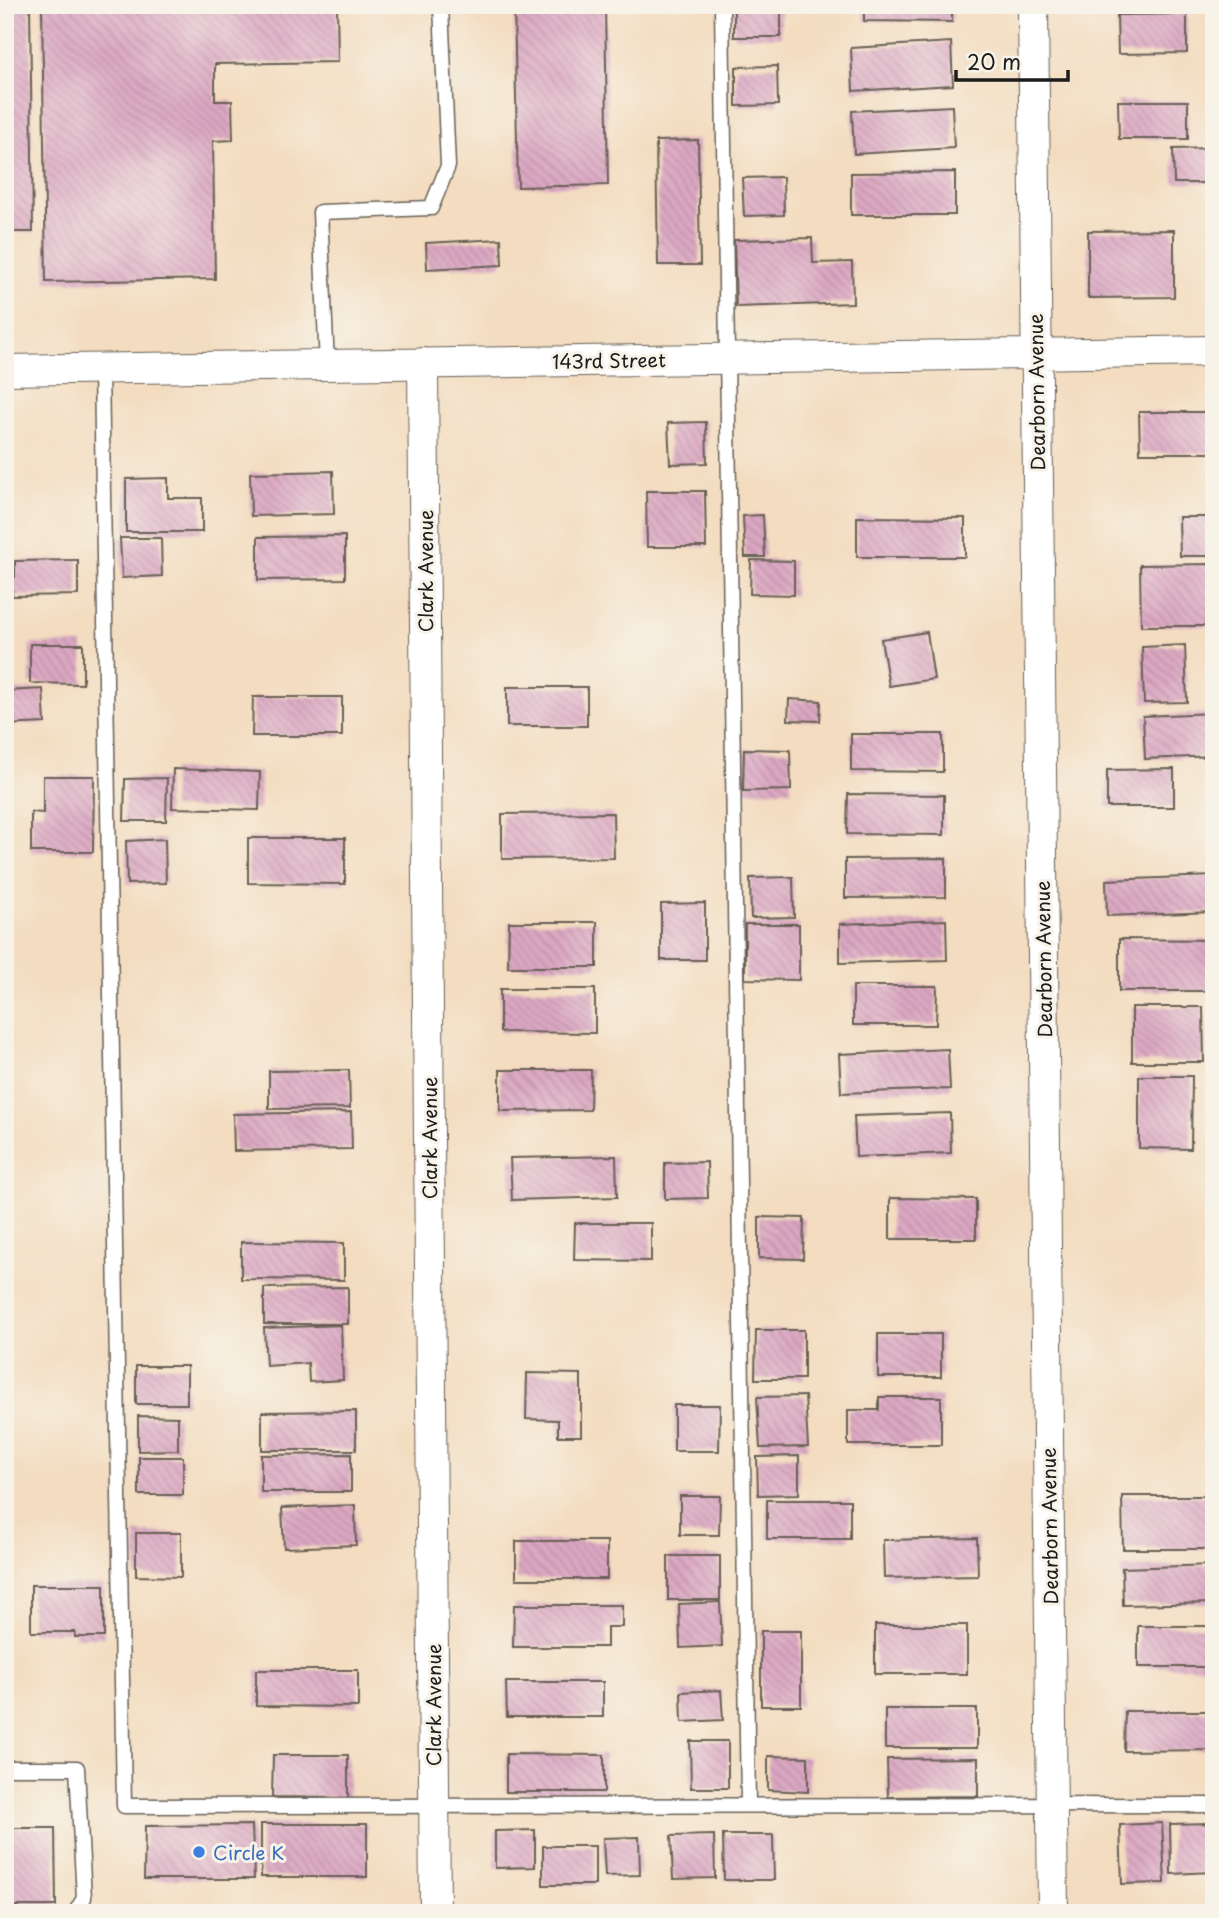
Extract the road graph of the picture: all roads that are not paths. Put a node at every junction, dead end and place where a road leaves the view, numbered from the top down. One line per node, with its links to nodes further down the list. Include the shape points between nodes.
1 (441, 5): 8 (lane, via 448,166 431,208 320,212)
2 (722, 5): 6 (lane)
3 (1033, 5): 5 (street, Dearborn Avenue)
4 (1214, 351): 5 (street, 143rd Street)
5 (1036, 354): 6 (street, 143rd Street); 13 (street, Dearborn Avenue)
6 (726, 358): 7 (street, 143rd Street); 12 (lane)
7 (423, 363): 8 (street, 143rd Street); 15 (street, Clark Avenue)
8 (327, 365): 9 (street, 143rd Street)
9 (101, 368): 10 (street, 143rd Street); 15 (lane, via 124,1806)
10 (5, 370)
11 (5, 1768): 16 (lane, via 77,1768 84,1898)
12 (748, 1805): 13 (lane); 15 (lane)
13 (1052, 1805): 14 (lane); 18 (street, Dearborn Avenue)
14 (1214, 1805)
15 (434, 1806): 17 (street, Clark Avenue)
16 (75, 1913)
17 (435, 1913)
18 (1053, 1913)

